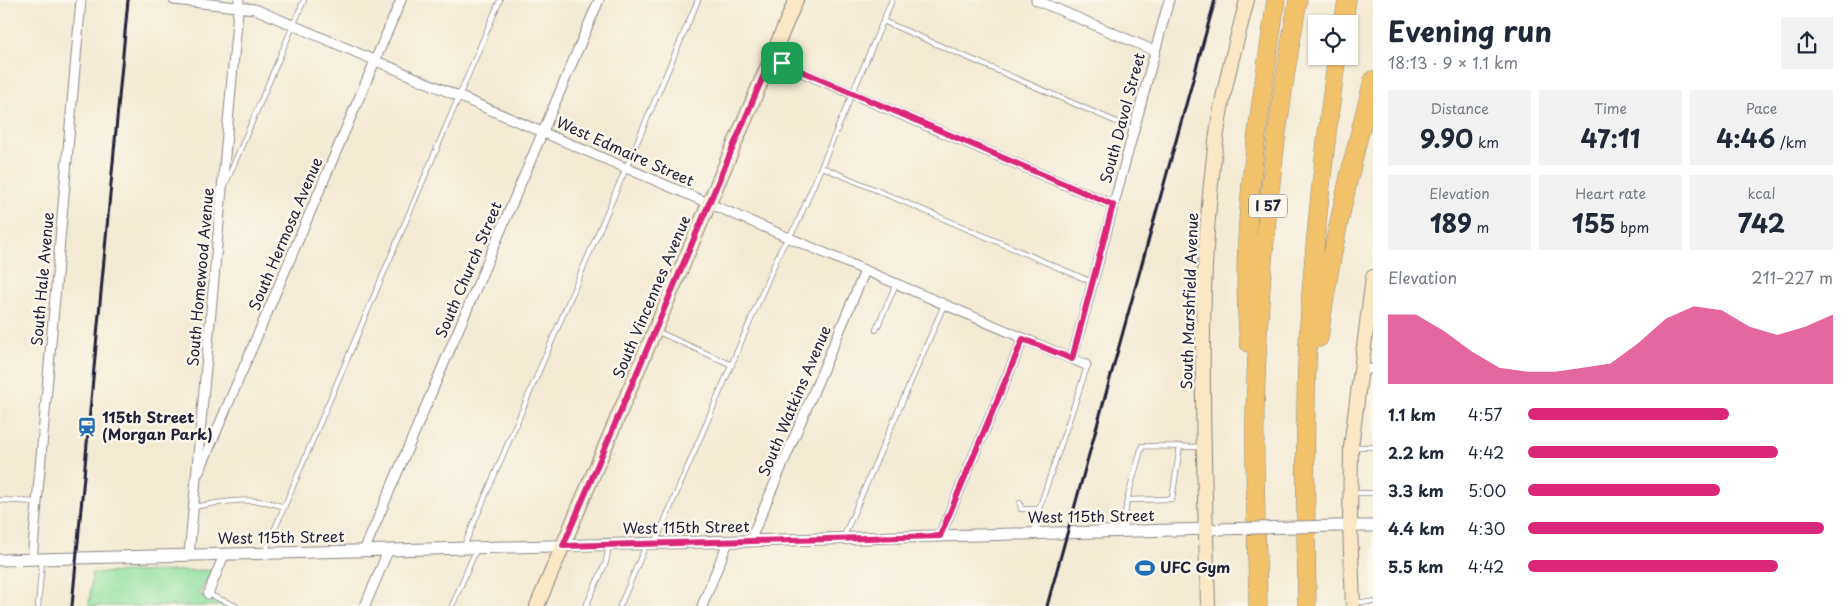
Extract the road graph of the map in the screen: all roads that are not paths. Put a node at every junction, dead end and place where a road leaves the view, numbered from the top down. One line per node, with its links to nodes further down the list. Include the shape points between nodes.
1 (81, 0): 58 (street, South Hale Avenue)
2 (174, 0): 16 (street, West Edmaire Street)
3 (304, 0): 19 (lane)
4 (401, 0): 22 (street, South Hermosa Avenue)
5 (500, 0): 26 (lane)
6 (599, 0): 28 (street, South Church Street)
7 (698, 0): 29 (lane)
8 (796, 0): 21 (main road, South Vincennes Avenue)
9 (892, 0): 18 (lane)
10 (1036, 0): 20 (street)
11 (1169, 0): 20 (street, South Davol Street)
12 (1247, 0): 49 (main road, South Marshfield Avenue, via 1223,98 1208,206 1203,288)
13 (1276, 0): 47 (highway, via 1248,218 1248,324)
14 (1298, 0): 47 (highway, I 57, via 1270,192)
15 (1347, 0): 17 (highway)
16 (239, 3): 19 (street, West Edmaire Street); 31 (street, South Homewood Avenue)
17 (1344, 15)
18 (883, 21): 25 (lane); 27 (lane)
19 (294, 25): 22 (street, West Edmaire Street); 31 (lane)
20 (1156, 51): 27 (street, South Davol Street)
21 (771, 58): 25 (street); 32 (main road, South Vincennes Avenue)
22 (376, 60): 26 (street, West Edmaire Street); 53 (street, South Hermosa Avenue)
23 (1336, 65): 52 (highway, via 1312,272)
24 (1373, 80): 52 (highway, via 1327,279)
25 (852, 94): 30 (lane); 33 (street)
26 (459, 95): 28 (street, West Edmaire Street); 61 (lane)
27 (1133, 129): 33 (street, South Davol Street)
28 (544, 130): 29 (street, West Edmaire Street); 77 (street, South Church Street)
29 (626, 167): 32 (street, West Edmaire Street); 76 (lane)
30 (822, 167): 34 (lane); 36 (lane)
31 (224, 188): 53 (street, South Homewood Avenue)
32 (709, 204): 34 (street, West Edmaire Street); 40 (main road, South Vincennes Avenue)
33 (1113, 205): 36 (street, South Davol Street)
34 (788, 238): 35 (street, West Edmaire Street); 44 (lane)
35 (865, 271): 37 (street, West Edmaire Street); 70 (street, South Watkins Avenue)
36 (1092, 282): 43 (street, South Davol Street)
37 (896, 284): 39 (street, West Edmaire Street); 41 (lane)
38 (1372, 287): 46 (main road)
39 (944, 305): 42 (street, West Edmaire Street); 69 (lane)
40 (655, 330): 44 (lane); 74 (main road, South Vincennes Avenue)
41 (876, 330)
42 (1023, 339): 43 (street, West Edmaire Street); 68 (street)
43 (1072, 359): 45 (street, West Edmaire Street)
44 (732, 365): 72 (lane)
45 (1086, 365): 62 (lane)
46 (1366, 369): 50 (main road)
47 (1255, 414): 96 (highway, I 57)
48 (1180, 446): 49 (lane); 57 (lane, via 1142,446); 57 (lane, via 1172,499)
49 (1204, 447): 65 (main road, South Marshfield Avenue)
50 (1351, 447): 51 (lane); 55 (main road)
51 (1373, 447)
52 (1305, 456): 97 (highway)
53 (196, 479): 60 (street, South Homewood Avenue)
54 (1373, 492): 55 (lane)
55 (1350, 493): 63 (main road)
56 (0, 500): 58 (lane)
57 (1127, 500): 66 (lane)
58 (37, 502): 83 (street, South Hale Avenue)
59 (1020, 503): 62 (lane, via 1021,509)
60 (194, 507): 61 (lane, via 247,500); 81 (street, South Homewood Avenue)
61 (284, 507): 79 (lane)
62 (1038, 509): 67 (lane)
63 (1344, 526): 64 (street, West 115th Street); 65 (street, West 115th Street, bridge); 86 (main road)
64 (1373, 526)
65 (1212, 529): 66 (street, West 115th Street); 95 (main road, South Marshfield Avenue)
66 (1123, 532): 67 (street, West 115th Street)
67 (1034, 534): 68 (street, West 115th Street)
68 (940, 536): 69 (street, West 115th Street)
69 (843, 539): 70 (street, West 115th Street)
70 (750, 541): 71 (street, West 115th Street)
71 (728, 542): 72 (street, West 115th Street); 87 (street)
72 (651, 544): 73 (street, West 115th Street); 94 (lane)
73 (609, 545): 74 (street, West 115th Street); 93 (lane, via 606,562)
74 (563, 546): 75 (street, West 115th Street); 92 (main road, South Vincennes Avenue)
75 (477, 548): 76 (street, West 115th Street); 91 (lane)
76 (463, 549): 78 (street, West 115th Street)
77 (364, 551): 78 (street, West 115th Street); 79 (street, West 115th Street)
78 (388, 551): 90 (street)
79 (264, 554): 80 (street, West 115th Street)
80 (224, 555): 81 (street, West 115th Street); 84 (street)
81 (189, 556): 83 (street, West 115th Street)
82 (0, 560): 83 (street, West 115th Street)
83 (37, 560): 88 (lane)
84 (208, 594): 89 (lane)
85 (1373, 602): 86 (lane)
86 (1353, 604)
87 (705, 605)
88 (38, 606)
89 (236, 606)
90 (365, 606)
91 (452, 606)
92 (537, 606)
93 (586, 606)
94 (620, 606)
95 (1208, 606)
96 (1258, 606)
97 (1307, 606)

